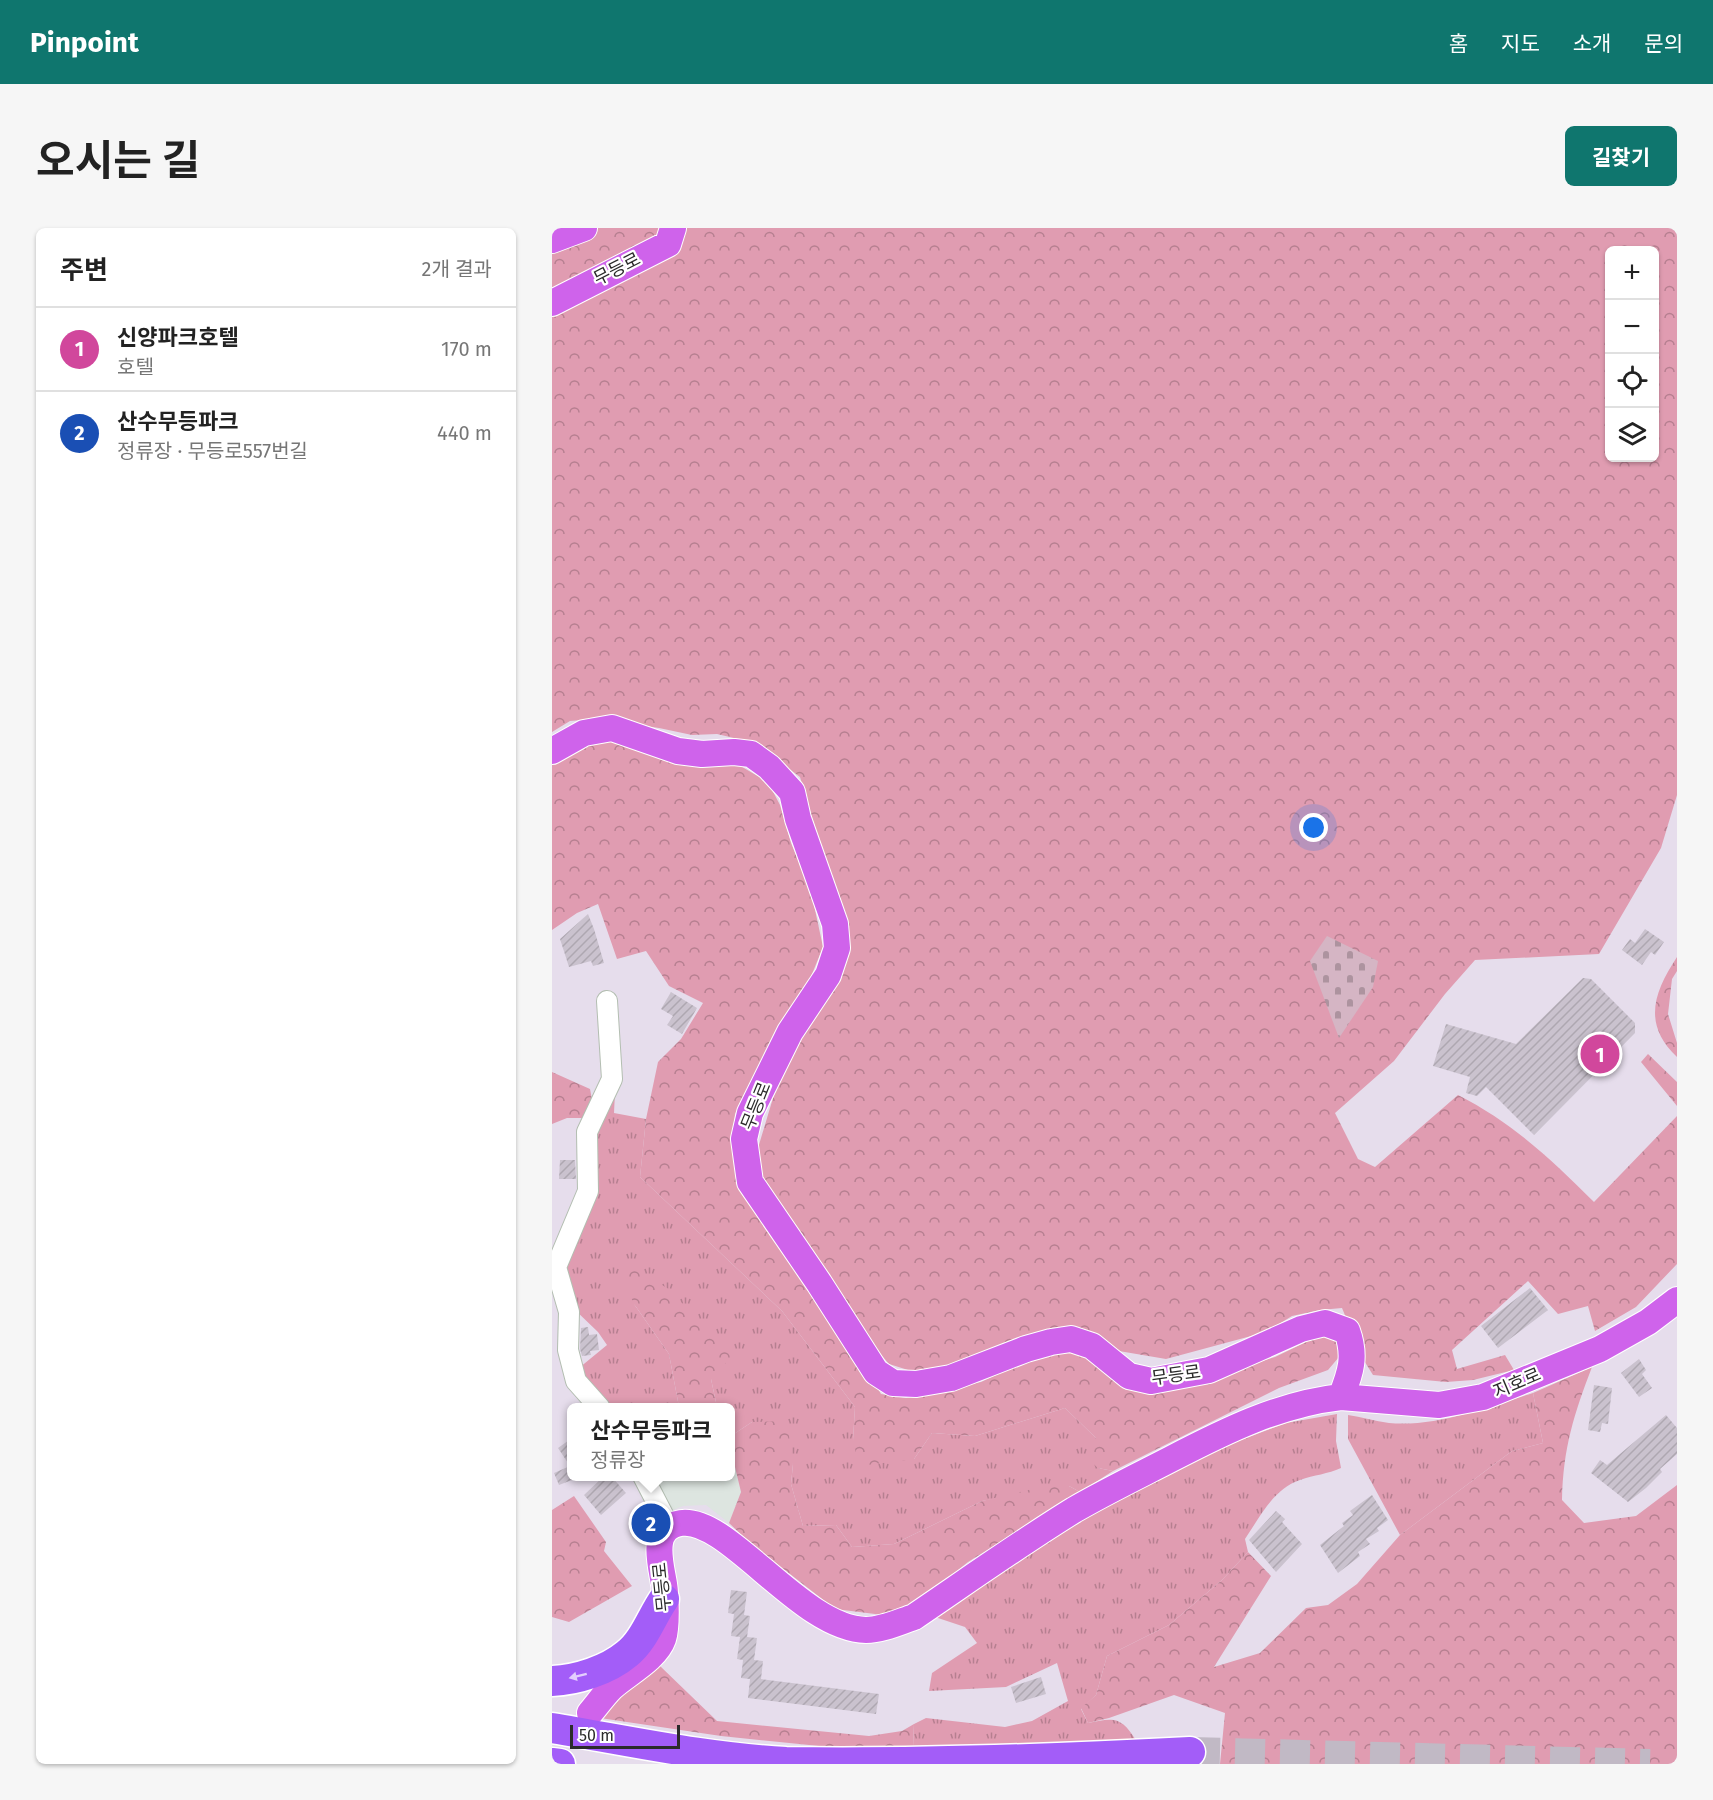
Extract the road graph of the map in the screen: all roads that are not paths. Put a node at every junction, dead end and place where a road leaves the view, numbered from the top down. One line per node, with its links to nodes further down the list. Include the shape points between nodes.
1 (584, 228): 3 (main road)
2 (672, 228): 4 (main road, 무등로, via 668,244)
3 (552, 240)
4 (552, 303)
5 (552, 751): 8 (main road, 무등로, via 584,733 612,728 678,751 751,754 792,792 835,924 837,948 828,975 790,1032 750,1113 744,1139 748,1171 750,1182 876,1372 893,1383 916,1384 951,1378 1042,1344 1071,1339 1092,1346 1129,1376 1151,1381 1209,1370 1301,1329 1324,1323 1347,1331 1352,1345 1351,1371)
6 (607, 1001): 9 (street, via 612,1079 587,1132 588,1191 556,1267 569,1312 568,1350 576,1381)
7 (1677, 1300): 8 (main road, 지호로, via 1600,1349 1483,1397 1439,1405)
8 (1341, 1397): 11 (main road, via 1313,1400 1274,1412 1207,1440 1074,1510 915,1617 884,1627 855,1629 830,1621 709,1529 680,1523)
9 (596, 1403)
10 (646, 1481): 11 (street)
11 (670, 1528): 12 (main road, 무등로, via 663,1533 659,1545)
12 (664, 1599): 13 (highway, one-way to 13, via 628,1654 596,1671); 15 (main road, 무등로, via 663,1639 657,1650 610,1689)
13 (552, 1681)
14 (552, 1719): 15 (highway)
15 (598, 1725): 16 (highway); 20 (highway, via 672,1749 717,1756 785,1762)
16 (552, 1728)
17 (1190, 1752): 20 (highway)
18 (552, 1762): 19 (highway)
19 (560, 1764)
20 (959, 1764)

